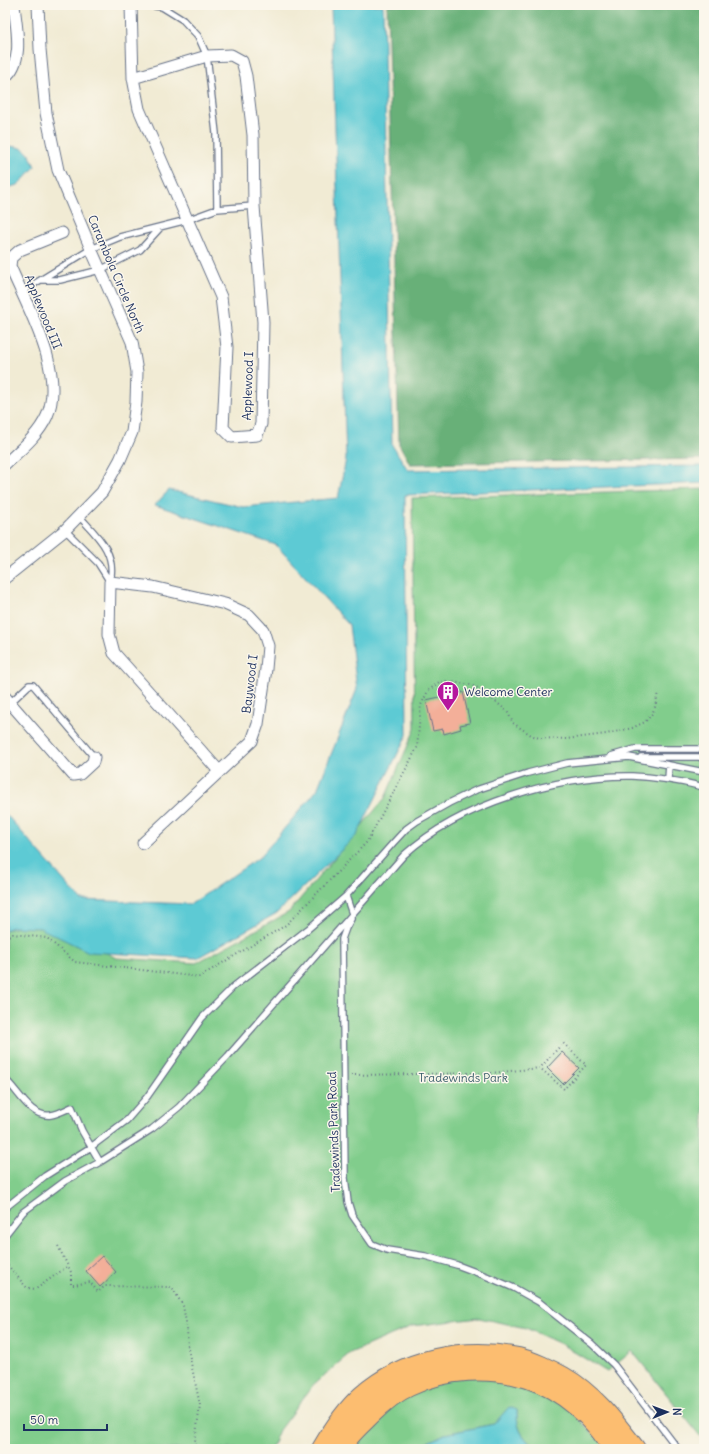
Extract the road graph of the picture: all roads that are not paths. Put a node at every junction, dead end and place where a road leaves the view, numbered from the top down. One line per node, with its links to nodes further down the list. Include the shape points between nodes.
1 (14, 5): 6 (street, via 18,50 14,65)
2 (38, 5): 13 (street, Carambola Circle North, via 46,113 58,170)
3 (131, 5): 7 (street, Applewood I)
4 (147, 5): 5 (lane, via 162,7 183,20 198,36)
5 (207, 56): 7 (street, Applewood I); 8 (street, Applewood I, via 232,55 242,61 253,135); 9 (lane, via 216,133)
6 (5, 77)
7 (133, 78): 10 (street, Applewood I, via 139,109)
8 (254, 206): 9 (lane); 10 (street, Applewood I, via 262,322 261,424 257,435 232,437 223,428 227,347 221,297)
9 (217, 209): 10 (lane)
10 (187, 220): 11 (lane)
11 (162, 227): 13 (lane, via 120,237); 14 (lane, via 140,250)
12 (62, 233): 16 (street, Applewood III, via 20,250 11,258 10,266)
13 (91, 249): 14 (street, Carambola Circle North); 15 (lane)
14 (100, 270): 15 (lane, via 60,280); 18 (street, Carambola Circle North, via 132,342 137,372 136,402 132,432 120,460 102,492)
15 (41, 280): 16 (lane)
16 (21, 292): 17 (street, Applewood III, via 44,345 53,392 47,416 33,438)
17 (5, 464)
18 (79, 516): 19 (street, Carambola Circle North); 21 (lane, via 105,545 112,572)
19 (65, 530): 20 (street, Carambola Circle North); 21 (lane, via 98,563)
20 (5, 578)
21 (110, 582): 29 (street, via 109,634 114,653); 29 (street, Baywood I, via 153,587 225,604 249,615 263,630 268,646 258,724 252,741)
22 (8, 700): 24 (lane, via 29,684 33,685); 24 (street, via 73,775 80,774 94,762)
23 (704, 748): 27 (lane, via 635,748)
24 (94, 757)
25 (629, 757): 26 (lane); 27 (lane); 28 (lane)
26 (704, 759)
27 (600, 760): 34 (lane, via 567,763 528,773 476,790 449,803 406,829)
28 (669, 765): 30 (lane); 31 (lane)
29 (219, 771): 33 (street, Baywood I)
30 (704, 772)
31 (668, 779): 32 (lane, Tradewinds Park Road); 35 (lane, Tradewinds Park Road, via 633,776 583,779 532,789 488,804 432,832 415,844)
32 (704, 787)
33 (143, 843)
34 (346, 896): 36 (lane); 38 (lane, via 228,992 202,1018 147,1097 127,1120)
35 (364, 901): 36 (lane, Tradewinds Park Road); 46 (lane, Tradewinds Park Road, via 346,928 342,939 345,1178 352,1215 372,1244 387,1250 425,1256 457,1265 493,1279 539,1302 592,1344 614,1366)
36 (352, 914): 39 (lane, Tradewinds Park Road, via 228,1056 179,1107 152,1129)
37 (5, 1079): 38 (lane, via 29,1107 39,1113 51,1115 72,1107)
38 (91, 1147): 39 (lane); 40 (lane, via 45,1176)
39 (100, 1162): 41 (lane, Tradewinds Park Road, via 65,1181 38,1200 23,1212)
40 (5, 1208)
41 (5, 1234)
42 (322, 1449): 45 (highway, via 346,1413 375,1386 416,1365 446,1357 486,1354 520,1358 563,1377 595,1401)
43 (340, 1449): 44 (highway, via 382,1403 409,1386 442,1374 469,1370 528,1378 558,1392 586,1415)
44 (613, 1449)
45 (635, 1449)
46 (678, 1449)

